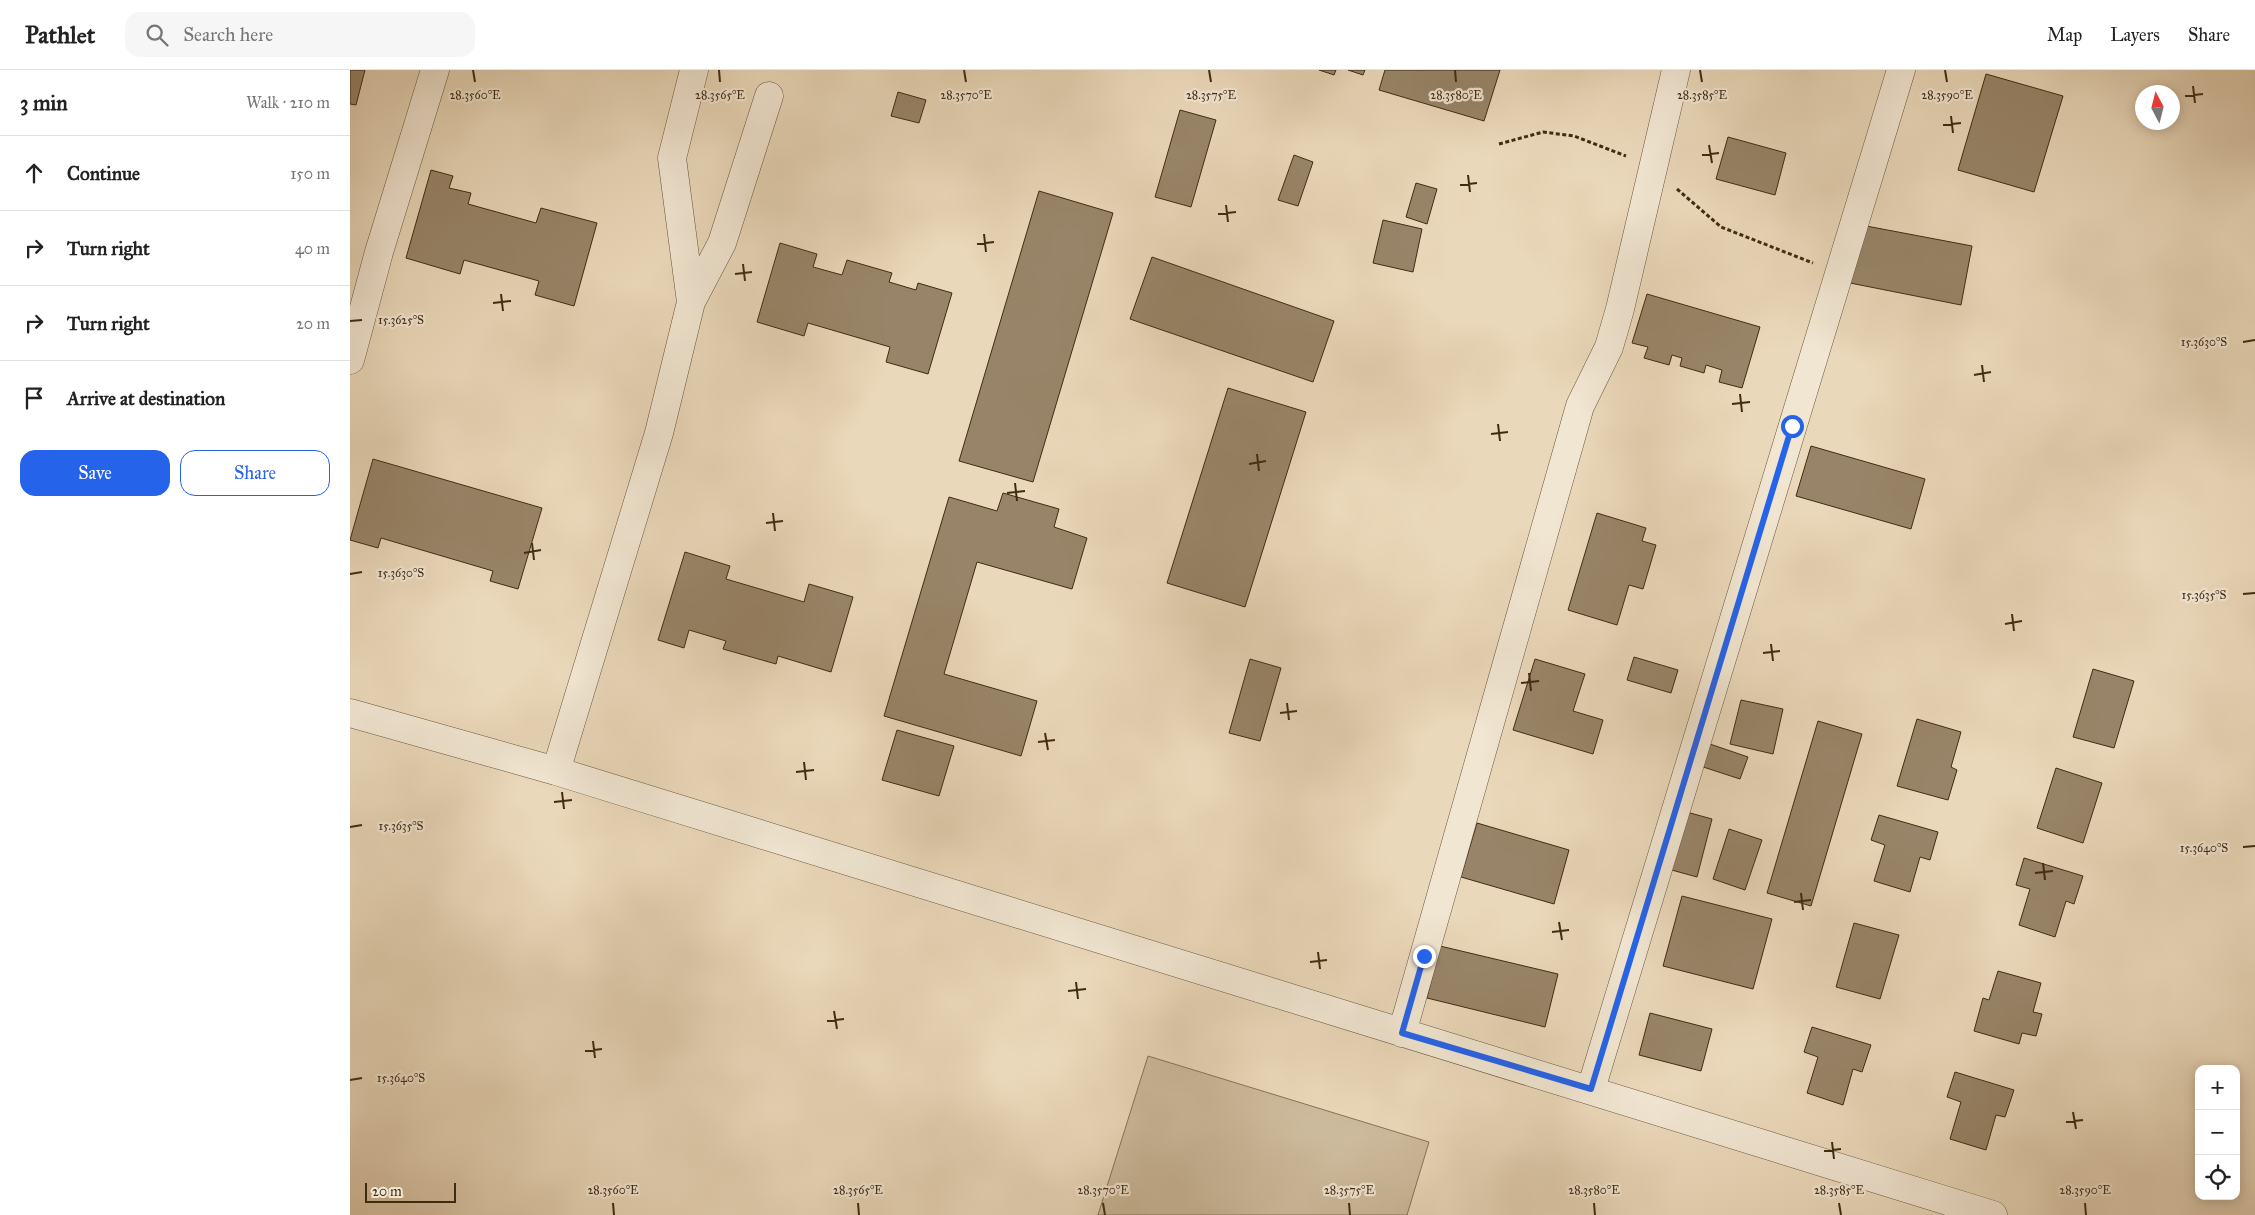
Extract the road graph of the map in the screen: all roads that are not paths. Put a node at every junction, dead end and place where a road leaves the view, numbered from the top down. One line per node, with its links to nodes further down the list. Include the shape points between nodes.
1 (435, 70): 7 (street, via 378,252)
2 (694, 70): 6 (street, via 672,158)
3 (1676, 70): 10 (street, via 1617,319 1609,346 1580,406)
4 (1901, 70): 11 (street)
5 (769, 96): 6 (street, via 722,243)
6 (691, 302): 9 (street, via 659,433)
7 (350, 360)
8 (350, 713): 9 (street)
9 (556, 771): 10 (street)
10 (1402, 1033): 11 (street)
11 (1591, 1089): 12 (street)
12 (1993, 1215)

